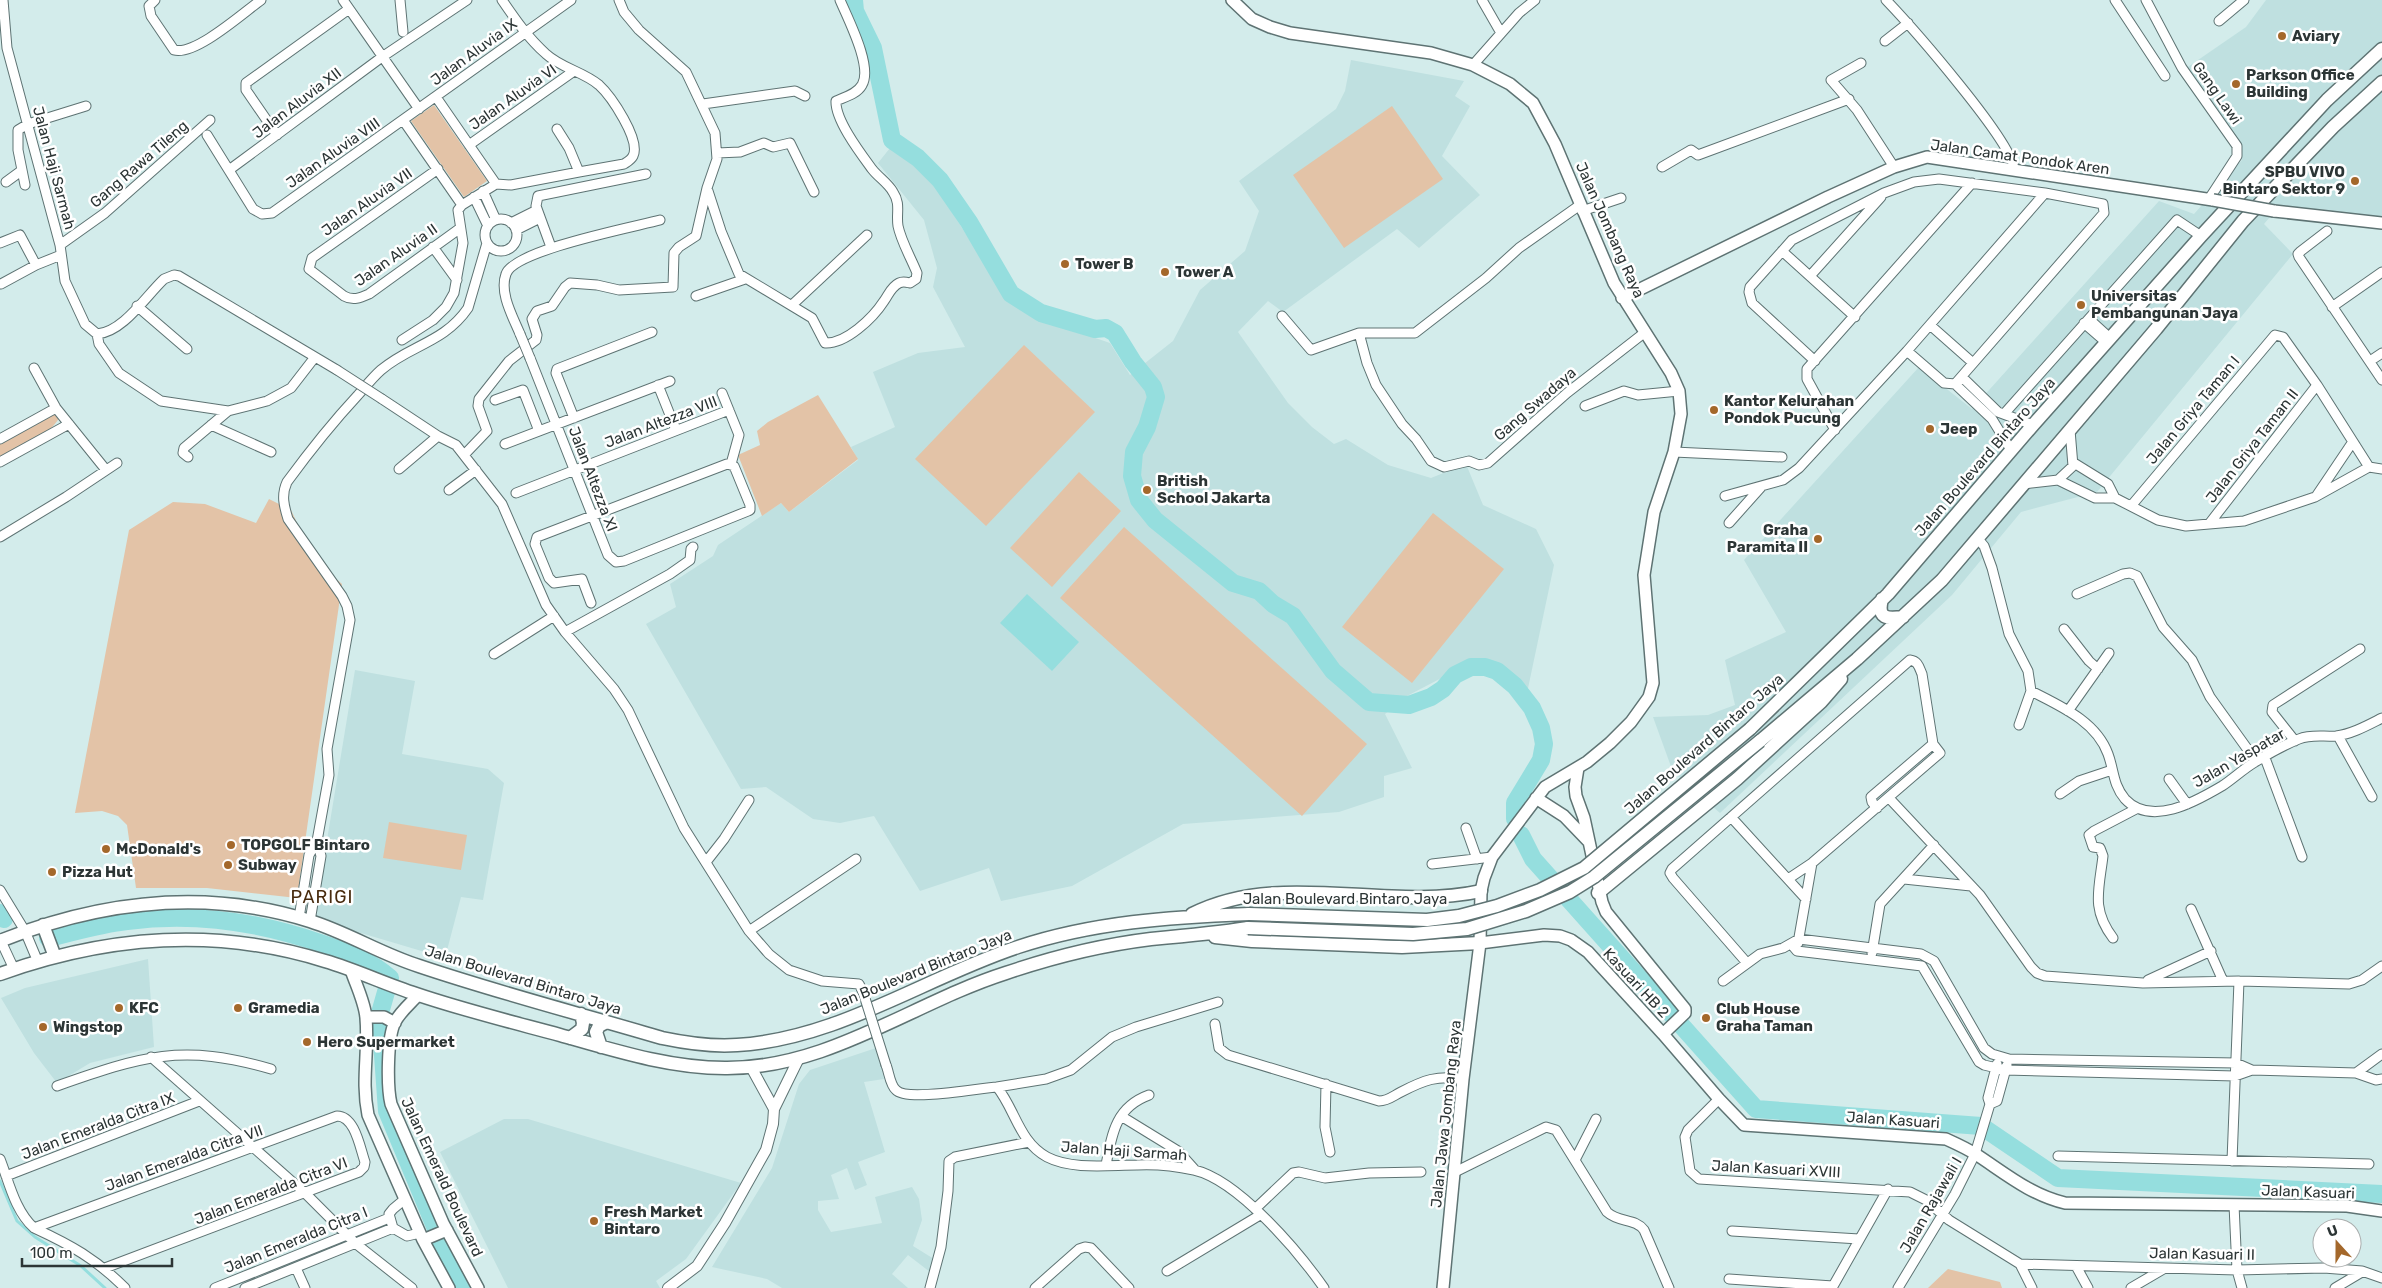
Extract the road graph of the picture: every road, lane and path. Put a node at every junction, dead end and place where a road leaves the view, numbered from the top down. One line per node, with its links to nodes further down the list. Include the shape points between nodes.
1 (2, 0): 21 (street, Jalan Haji Sarmah)
2 (261, 0): 17 (street, via 184,51 174,50 151,16 149,6)
3 (343, 0): 18 (street)
4 (400, 0): 22 (street)
5 (467, 0): 27 (street, Jalan Aluvia XII)
6 (502, 0): 23 (street)
7 (571, 0): 23 (street, Jalan Aluvia IX)
8 (619, 0): 36 (street, via 639,30 686,72)
9 (840, 0): 96 (street, via 866,74 862,85 836,101 836,106 856,146 893,191 899,205 898,225 917,273 916,279 910,283 903,281 897,284 861,325 830,343 825,343 812,318)
10 (1232, 0): 29 (main road, Jalan Jombang Raya, via 1252,18 1277,29 1431,53)
11 (1482, 0): 24 (street)
12 (1535, 0): 24 (street)
13 (1886, 0): 20 (street)
14 (2115, 0): 31 (street)
15 (2146, 0): 66 (street, Gang Lawi, via 2182,68 2237,146 2237,156)
16 (2244, 0): 19 (street)
17 (154, 1)
18 (349, 9): 27 (street); 44 (street, via 247,80 246,90)
19 (2219, 22)
20 (1908, 23): 25 (street); 51 (street, via 1996,132 2012,156)
21 (3, 27): 41 (street, Jalan Haji Sarmah)
22 (403, 32)
23 (524, 32): 30 (street, via 547,55); 34 (street, Jalan Aluvia IX)
24 (1501, 33): 29 (street)
25 (1885, 41)
26 (2382, 48): 77 (main road, Jalan Boulevard Bintaro Jaya, via 2327,100)
27 (382, 57): 38 (street); 44 (street, Jalan Aluvia XII)
28 (1861, 63): 35 (street, via 1831,80)
29 (1473, 65): 68 (main road, Jalan Jombang Raya, via 1510,84 1533,103 1555,144)
30 (574, 71): 45 (street, Jalan Aluvia VI); 53 (street, via 598,85 611,99 624,118 634,150 634,155 624,164)
31 (2165, 76)
32 (2382, 82): 139 (main road, Jalan Boulevard Bintaro Jaya, via 2333,127 2243,221)
33 (806, 96): 36 (street, via 795,91)
34 (436, 97): 38 (street, Jalan Aluvia IX); 45 (street)
35 (1849, 99): 47 (street, via 1698,155 1691,150); 48 (street)
36 (703, 104): 46 (street, via 715,133)
37 (86, 106): 41 (street)
38 (418, 109): 40 (street, Jalan Aluvia VIII)
39 (210, 120): 80 (street, Gang Rawa Tileng, via 105,213)
40 (403, 120): 49 (street); 50 (street, Jalan Aluvia VIII, via 276,211 262,214 253,209)
41 (28, 124): 52 (street, via 17,132); 80 (street, Jalan Haji Sarmah)
42 (557, 129): 53 (street)
43 (207, 135): 50 (street)
44 (277, 135): 50 (street, Jalan Aluvia XII)
45 (469, 145): 57 (street)
46 (717, 153): 59 (street); 61 (street, via 740,152 764,143 773,147 790,143)
47 (1662, 167)
48 (1894, 167): 51 (main road, Jalan Camat Pondok Aren, via 1929,157); 95 (main road, Jalan Camat Pondok Aren)
49 (438, 169): 67 (street); 86 (street, Jalan Aluvia VII)
50 (229, 170)
51 (2014, 170): 66 (main road, Jalan Camat Pondok Aren)
52 (21, 171): 55 (street); 58 (street)
53 (579, 172): 57 (street, via 511,185)
54 (646, 174): 69 (street, via 542,194 536,200)
55 (6, 182)
56 (1972, 183): 62 (street, via 1939,179 1914,182); 63 (street); 100 (street)
57 (496, 184): 60 (street)
58 (25, 185)
59 (707, 188): 91 (street, via 731,259 738,274); 148 (street, via 696,236 674,253 673,287 619,290 570,283 552,306 537,311 532,319 536,340 510,361 479,398 478,406 487,432)
60 (483, 191): 64 (street); 71 (street)
61 (814, 192)
62 (1884, 193): 84 (street, via 1806,232); 90 (street)
63 (2045, 193): 102 (street); 115 (street, via 2103,204 2104,213)
64 (474, 197): 67 (street); 71 (street)
65 (1621, 198): 68 (street)
66 (2211, 199): 72 (main road, Jalan Camat Pondok Aren, bridge, via 2274,211)
67 (462, 205): 74 (street, via 458,210)
68 (1581, 208): 95 (main road, Jalan Jombang Raya); 104 (street, via 1519,248 1415,333)
69 (539, 214): 73 (street); 82 (street)
70 (660, 220): 82 (street, Jalan Altezza XI)
71 (492, 223): 73 (street, via 507,220); 79 (street, via 485,234)
72 (2382, 223)
73 (514, 226): 83 (street, via 514,244)
74 (460, 229): 81 (street, Jalan Aluvia II); 92 (street, via 463,243)
75 (2327, 231): 98 (street, via 2298,254)
76 (868, 235): 96 (street)
77 (2201, 236): 101 (street, via 2177,220); 108 (main road, Jalan Boulevard Bintaro Jaya)
78 (0, 243): 87 (street, via 20,235)
79 (487, 244): 83 (street); 88 (street)
80 (60, 245): 85 (street, Jalan Haji Sarmah)
81 (433, 247): 86 (street, Jalan Aluvia II, via 369,294 350,300 311,272); 92 (street)
82 (551, 247): 134 (street, Jalan Altezza XI, bridge, via 512,265 506,274 507,300)
83 (501, 251): 88 (street, via 492,253)
84 (1782, 251): 90 (street); 113 (street, via 1750,287 1749,298)
85 (61, 255): 87 (street); 106 (street, Jalan Haji Sarmah, via 71,297 85,324)
86 (312, 258)
87 (36, 265): 93 (street)
88 (481, 268): 228 (street, via 463,314 429,343 381,370 330,425 283,490 283,505 288,519 342,596 350,620 327,749 330,771 317,841 309,855)
89 (2382, 272): 98 (street)
90 (1810, 276): 100 (street)
91 (745, 279): 94 (street); 96 (street)
92 (457, 280): 107 (street, via 454,294 446,307 433,320)
93 (0, 284)
94 (696, 296)
95 (1622, 298): 105 (main road, Jalan Jombang Raya)
96 (792, 305)
97 (137, 306): 106 (street, via 117,328); 109 (street); 112 (street, via 164,279 179,276)
98 (2332, 307): 114 (street)
99 (1282, 316): 104 (street, via 1311,350)
100 (1855, 316): 113 (street)
101 (2087, 321): 108 (street); 130 (street)
102 (1930, 325): 110 (street); 115 (street)
103 (652, 332): 131 (street, via 557,369)
104 (1359, 333): 105 (street, Gang Swadaya, via 1376,385 1402,424 1436,464 1444,467 1469,461 1479,465 1488,463 1567,392)
105 (1644, 333): 123 (main road, Jalan Jombang Raya)
106 (97, 334): 129 (street, Jalan Haji Sarmah, via 98,344 119,372 161,401)
107 (402, 340)
108 (2109, 341): 136 (main road, Jalan Boulevard Bintaro Jaya)
109 (187, 349)
110 (1907, 351): 120 (street, via 1944,383); 138 (street)
111 (2382, 353): 114 (street)
112 (315, 357): 129 (street, via 291,388 268,400); 141 (street, bridge)
113 (1815, 361): 138 (street, via 1808,369 1806,379)
114 (2370, 362): 118 (street)
115 (1973, 363): 117 (street)
116 (34, 368): 127 (street)
117 (1962, 377): 120 (street); 130 (street)
118 (2382, 380)
119 (670, 381): 121 (street)
120 (1955, 384): 132 (street)
121 (658, 385): 131 (street); 137 (street)
122 (2317, 385): 144 (street); 169 (street, Jalan Griya Taman I, via 2284,337 2272,337); 172 (street, Jalan Griya Taman II)
123 (1679, 391): 126 (street, via 1638,394 1624,391); 147 (main road, Jalan Jombang Raya, via 1681,414)
124 (722, 393): 128 (street)
125 (495, 400): 140 (street, via 523,390)
126 (1585, 406)
127 (56, 408): 133 (street); 142 (street)
128 (729, 410): 137 (street, Jalan Altezza VIII); 154 (street, via 739,435)
129 (228, 411): 135 (street)
130 (2001, 413): 132 (street); 136 (street)
131 (574, 418): 134 (street)
132 (1992, 419): 145 (street)
133 (69, 424): 151 (street); 158 (street)
134 (557, 424): 140 (street); 160 (street, Jalan Altezza XI)
135 (211, 425): 146 (street); 149 (street, via 184,448)
136 (2033, 425): 145 (main road, Jalan Boulevard Bintaro Jaya)
137 (676, 430): 160 (street, Jalan Altezza VIII)
138 (1835, 430): 163 (street, via 1792,475)
139 (2070, 430): 153 (street); 162 (main road, Jalan Boulevard Bintaro Jaya)
140 (539, 431): 143 (street)
141 (438, 436): 148 (street, via 456,444); 156 (street)
142 (0, 439)
143 (505, 444)
144 (2352, 444): 155 (street); 167 (street)
145 (2011, 450): 177 (main road, Jalan Boulevard Bintaro Jaya)
146 (271, 452)
147 (1674, 452): 150 (street); 197 (main road, Jalan Jombang Raya, via 1654,512 1644,575 1653,683 1649,697 1631,722)
148 (465, 454): 159 (street)
149 (188, 456)
150 (1782, 457)
151 (0, 462)
152 (117, 463): 158 (street)
153 (2074, 463): 161 (street); 168 (street, via 2108,484)
154 (733, 465): 170 (street); 170 (street, Jalan Altezza XI, via 750,510 624,561 616,562 608,555)
155 (2369, 467): 157 (street); 167 (street)
156 (399, 469)
157 (2382, 469)
158 (106, 470): 173 (street)
159 (476, 470): 164 (street); 179 (street, via 502,504 540,593)
160 (575, 470): 165 (street, Jalan Altezza VIII); 170 (street, Jalan Altezza XI)
161 (2058, 480): 162 (street); 168 (street, via 2095,498)
162 (2023, 484): 174 (main road, Jalan Boulevard Bintaro Jaya)
163 (1762, 486): 166 (street); 171 (street)
164 (448, 490)
165 (516, 493)
166 (1726, 496)
167 (2315, 497): 172 (street, via 2244,521)
168 (2115, 498): 169 (street)
169 (2131, 506): 172 (street, via 2170,524)
170 (592, 516): 178 (street, via 538,537 534,544 549,578 554,583 582,580)
171 (1729, 523)
172 (2209, 524)
173 (0, 536)
174 (1978, 539): 180 (main road, Jalan Boulevard Bintaro Jaya); 188 (street, via 1992,568 2009,634 2028,671)
175 (693, 547): 182 (street, via 690,560 670,574)
176 (2077, 594): 196 (street, via 2123,574 2137,576 2163,627 2192,660 2210,697)
177 (1882, 599): 180 (main road, via 1882,615 1887,618); 227 (main road, Jalan Boulevard Bintaro Jaya, bridge, via 1750,729 1584,868 1540,890 1497,906 1427,920 1249,914)
178 (591, 603)
179 (554, 616): 182 (street); 185 (street)
180 (1903, 617): 186 (main road, Jalan Boulevard Bintaro Jaya)
181 (2064, 629): 187 (street)
182 (565, 632): 216 (street, via 628,710 684,828)
183 (2360, 648): 193 (street, via 2273,705 2272,712)
184 (2109, 653): 187 (street)
185 (494, 654)
186 (1852, 663): 224 (main road, via 1831,692 1737,779); 232 (main road, Jalan Boulevard Bintaro Jaya, bridge, via 1594,877 1570,892 1526,911 1468,929 1421,933 1248,928)
187 (2098, 669): 189 (street)
188 (2031, 691): 189 (street); 191 (street)
189 (2068, 711): 198 (street, via 2091,727 2102,741)
190 (2382, 718): 192 (street, Jalan Yaspatar)
191 (2019, 725)
192 (2338, 736): 193 (street, Jalan Yaspatar, via 2310,736); 201 (street)
193 (2295, 741): 195 (street, Jalan Yaspatar)
194 (1933, 744): 203 (street, via 1940,751 1939,755); 206 (street, via 1872,797); 208 (street, via 1922,674 1918,664 1910,660)
195 (2265, 758): 196 (street, Jalan Yaspatar); 213 (street)
196 (2256, 761): 205 (street, Jalan Yaspatar, via 2222,786)
197 (1578, 768): 202 (main road, Jalan Jombang Raya, via 1549,783); 210 (main road, Kasuari HB 2, via 1576,796)
198 (2112, 770): 200 (street, via 2079,781); 207 (street, via 2118,789)
199 (2169, 779): 205 (street)
200 (2060, 794)
201 (2372, 797)
202 (1536, 798): 210 (main road, via 1564,816); 212 (main road, Jalan Jombang Raya)
203 (1889, 798): 206 (street); 211 (street)
204 (749, 800): 216 (street)
205 (2187, 804): 207 (street, Jalan Yaspatar, via 2158,812 2145,813)
206 (1877, 808): 217 (street)
207 (2136, 809): 233 (street, via 2089,835 2093,847 2100,848 2102,856 2097,910 2102,924)
208 (1731, 817): 219 (street); 242 (street, via 1670,873)
209 (1466, 828): 215 (street)
210 (1588, 842): 224 (main road, Kasuari HB 2)
211 (1934, 845): 220 (street); 221 (street)
212 (1492, 857): 215 (street); 223 (main road, Jalan Jombang Raya)
213 (2302, 857)
214 (856, 859): 231 (street)
215 (1477, 859): 218 (street)
216 (706, 862): 231 (street)
217 (1812, 863): 219 (street); 225 (street)
218 (1432, 864)
219 (1788, 879): 225 (street)
220 (1904, 879): 221 (street); 237 (street, via 1880,904)
221 (1971, 886): 250 (street, via 2037,972 2045,976)
222 (0, 890): 230 (street)
223 (1481, 891): 227 (main road, via 1453,898 1258,895 1230,899); 235 (main road, Jalan Jombang Raya)
224 (1598, 893): 258 (main road, Kasuari HB 2, via 1606,912 1684,1007 1685,1013)
225 (1806, 899): 236 (street)
226 (2192, 908): 238 (street)
227 (1187, 916): 256 (main road, Jalan Boulevard Bintaro Jaya, via 1120,923 1019,946 853,1017 812,1031 761,1042 721,1046 685,1042)
228 (305, 920): 229 (main road, Jalan Boulevard Bintaro Jaya, via 222,904 162,902 103,909); 253 (main road, Jalan Boulevard Bintaro Jaya, via 417,966)
229 (43, 925): 230 (main road, Jalan Boulevard Bintaro Jaya); 239 (main road)
230 (25, 931): 234 (main road, Jalan Boulevard Bintaro Jaya); 241 (street)
231 (750, 932): 278 (street, bridge, via 768,954 789,970 822,981 861,987 896,1091 924,1095)
232 (1198, 935): 235 (main road, via 1252,942 1402,947); 264 (main road, Jalan Boulevard Bintaro Jaya, via 1088,950 1011,971 862,1036)
233 (2113, 938)
234 (0, 940): 244 (street)
235 (1480, 943): 258 (main road, Kasuari HB 2, via 1544,935 1570,940 1588,952); 274 (main road, Jalan Jawa Jombang Raya)
236 (1796, 945): 237 (street); 240 (street); 242 (street, via 1760,954)
237 (1873, 948): 240 (street); 262 (street, via 1921,954 1934,961 1984,1048)
238 (2211, 951): 248 (street); 250 (street)
239 (55, 957): 241 (main road, Jalan Boulevard Bintaro Jaya); 245 (main road, Jalan Boulevard Bintaro Jaya, via 135,941 187,938 272,947)
240 (1871, 960): 268 (street, via 1922,966 1979,1062)
241 (38, 962): 244 (main road, Jalan Boulevard Bintaro Jaya)
242 (1747, 963): 247 (street)
243 (2382, 966): 249 (street, via 2362,980 2349,984)
244 (14, 969): 246 (main road, Jalan Boulevard Bintaro Jaya)
245 (351, 970): 251 (main road, Jalan Boulevard Bintaro Jaya); 254 (main road)
246 (0, 974)
247 (1723, 981)
248 (2224, 981): 249 (street); 250 (street)
249 (2239, 981): 266 (street)
250 (2143, 983)
251 (418, 995): 255 (main road, Jalan Emerald Boulevard); 259 (main road, Jalan Boulevard Bintaro Jaya)
252 (1218, 1002): 278 (street, via 1136,1027 1112,1038 1071,1070 1046,1079)
253 (581, 1014): 256 (main road, Jalan Boulevard Bintaro Jaya); 259 (main road, via 582,1029)
254 (369, 1017): 255 (main road, via 384,1017); 303 (main road, via 364,1096 373,1128)
255 (392, 1021): 309 (main road, Jalan Emerald Boulevard, via 388,1092)
256 (607, 1022): 260 (main road, via 596,1032)
257 (1214, 1024): 276 (street, via 1217,1043 1223,1052)
258 (1666, 1032): 280 (main road, Jalan Kasuari)
259 (570, 1038): 260 (main road, Jalan Boulevard Bintaro Jaya)
260 (601, 1047): 267 (main road, Jalan Boulevard Bintaro Jaya, via 689,1066)
261 (2382, 1054): 272 (street)
262 (1999, 1056): 265 (street); 268 (street, Jalan Rajawali I)
263 (150, 1057): 269 (street, via 202,1054); 277 (street, via 117,1064); 281 (street)
264 (799, 1058): 267 (main road, Jalan Boulevard Bintaro Jaya); 283 (street)
265 (2009, 1058): 266 (street); 270 (street, Jalan Rajawali I)
266 (2236, 1063): 271 (street); 273 (street)
267 (751, 1067): 283 (street)
268 (1996, 1068): 270 (street); 282 (street, Jalan Rajawali I, via 1988,1098)
269 (272, 1070)
270 (2006, 1070): 273 (street); 282 (street, Jalan Rajawali I, via 1997,1101)
271 (2252, 1070): 272 (street); 273 (street)
272 (2356, 1073): 275 (street)
273 (2235, 1076): 294 (street)
274 (1463, 1079): 276 (street, via 1438,1077 1390,1100 1379,1101); 299 (main road, Jalan Jawa Jombang Raya)
275 (2382, 1080)
276 (1326, 1084): 289 (street, via 1325,1127)
277 (57, 1086)
278 (996, 1087): 287 (street, Jalan Haji Sarmah)
279 (1149, 1095): 285 (street, via 1132,1103)
280 (1719, 1100): 290 (main road, Jalan Kasuari, via 1744,1125 1753,1127 1946,1139); 301 (street, Jalan Kasuari XVIII, via 1688,1130 1685,1137 1690,1171 1699,1179)
281 (199, 1101): 288 (street); 300 (street, Jalan Emeralda Citra IX)
282 (1990, 1105): 290 (street, Jalan Rajawali I)
283 (774, 1109): 337 (street, via 766,1150 725,1223 697,1266)
284 (344, 1116): 288 (street, Jalan Emeralda Citra VII); 302 (street, Jalan Emeralda Citra VI, via 350,1121 364,1167 359,1172)
285 (1120, 1116): 296 (street, via 1114,1126); 297 (street, via 1178,1151)
286 (1596, 1119): 293 (street)
287 (1029, 1142): 296 (street, Jalan Haji Sarmah, via 1045,1156 1057,1161); 338 (street, via 955,1156 949,1161 941,1247)
288 (252, 1147): 302 (street); 310 (street, Jalan Emeralda Citra VII)
289 (1330, 1152)
290 (1976, 1154): 304 (main road, Jalan Kasuari, via 2023,1187 2065,1204); 307 (street, Jalan Rajawali I)
291 (2058, 1156): 294 (street)
292 (0, 1159): 300 (street)
293 (1575, 1160): 299 (street, via 1556,1130 1546,1127); 343 (street, via 1607,1212 1616,1220 1637,1223 1644,1230)
294 (2232, 1161): 295 (street)
295 (2369, 1164)
296 (1106, 1165): 297 (street, Jalan Haji Sarmah, via 1155,1164)
297 (1195, 1170): 306 (street, Jalan Haji Sarmah, via 1232,1189)
298 (1421, 1172): 306 (street, via 1325,1178 1293,1173)
299 (1455, 1172): 342 (main road, Jalan Jawa Jombang Raya)
300 (6, 1176): 310 (street, via 21,1212)
301 (1888, 1189): 307 (street, Jalan Kasuari XVIII, via 1910,1192 1926,1200); 315 (street)
302 (305, 1193): 313 (street); 320 (street, Jalan Emeralda Citra VI)
303 (405, 1199): 308 (street, Jalan Emeralda Citra I, via 392,1208); 314 (main road)
304 (2234, 1205): 305 (main road, Jalan Kasuari, via 2347,1206); 323 (street)
305 (2382, 1211)
306 (1258, 1212): 322 (street); 341 (street, Jalan Haji Sarmah)
307 (1942, 1215): 317 (street, Jalan Kasuari XVIII); 344 (street, Jalan Rajawali I)
308 (389, 1218): 311 (street, Jalan Emeralda Citra I); 313 (street, Jalan Emeralda Citra I)
309 (442, 1227): 314 (main road); 336 (main road, Jalan Emerald Boulevard)
310 (34, 1228): 320 (street, via 69,1244)
311 (393, 1228): 314 (street, via 407,1236); 316 (street, Jalan Emeralda Citra I)
312 (1732, 1231): 315 (street)
313 (347, 1234): 316 (street); 325 (street, Jalan Emeralda Citra I)
314 (423, 1236): 335 (main road)
315 (1859, 1239): 329 (street)
316 (355, 1243): 321 (street, Jalan Emeralda Citra I); 334 (street, Jalan Emeralda Citra I)
317 (2020, 1264): 318 (street, Jalan Kasuari II); 345 (street)
318 (2076, 1266): 319 (street, Jalan Kasuari II); 346 (street)
319 (2166, 1267): 323 (street, Jalan Kasuari II); 347 (street)
320 (105, 1268): 330 (street)
321 (296, 1268): 328 (street, Jalan Emeralda Citra I); 333 (street)
322 (1167, 1270)
323 (2237, 1270): 324 (street, Jalan Kasuari II, via 2324,1268); 348 (street)
324 (2362, 1272): 326 (street, Jalan Kasuari II); 349 (street)
325 (253, 1274): 328 (street); 331 (street, Jalan Emeralda Citra I)
326 (2382, 1278)
327 (1729, 1279): 329 (street)
328 (256, 1284): 332 (street, Jalan Emeralda Citra I)
329 (1833, 1287)
330 (125, 1288)
331 (215, 1288)
332 (245, 1288)
333 (305, 1288)
334 (412, 1288)
335 (449, 1288)
336 (478, 1288)
337 (668, 1288)
338 (930, 1288)
339 (1035, 1288): 340 (street, via 1085,1247 1090,1248)
340 (1129, 1288)
341 (1324, 1288)
342 (1444, 1288)
343 (1669, 1288)
344 (1898, 1288)
345 (2032, 1288)
346 (2088, 1288)
347 (2131, 1288)
348 (2242, 1288)
349 (2335, 1288)

